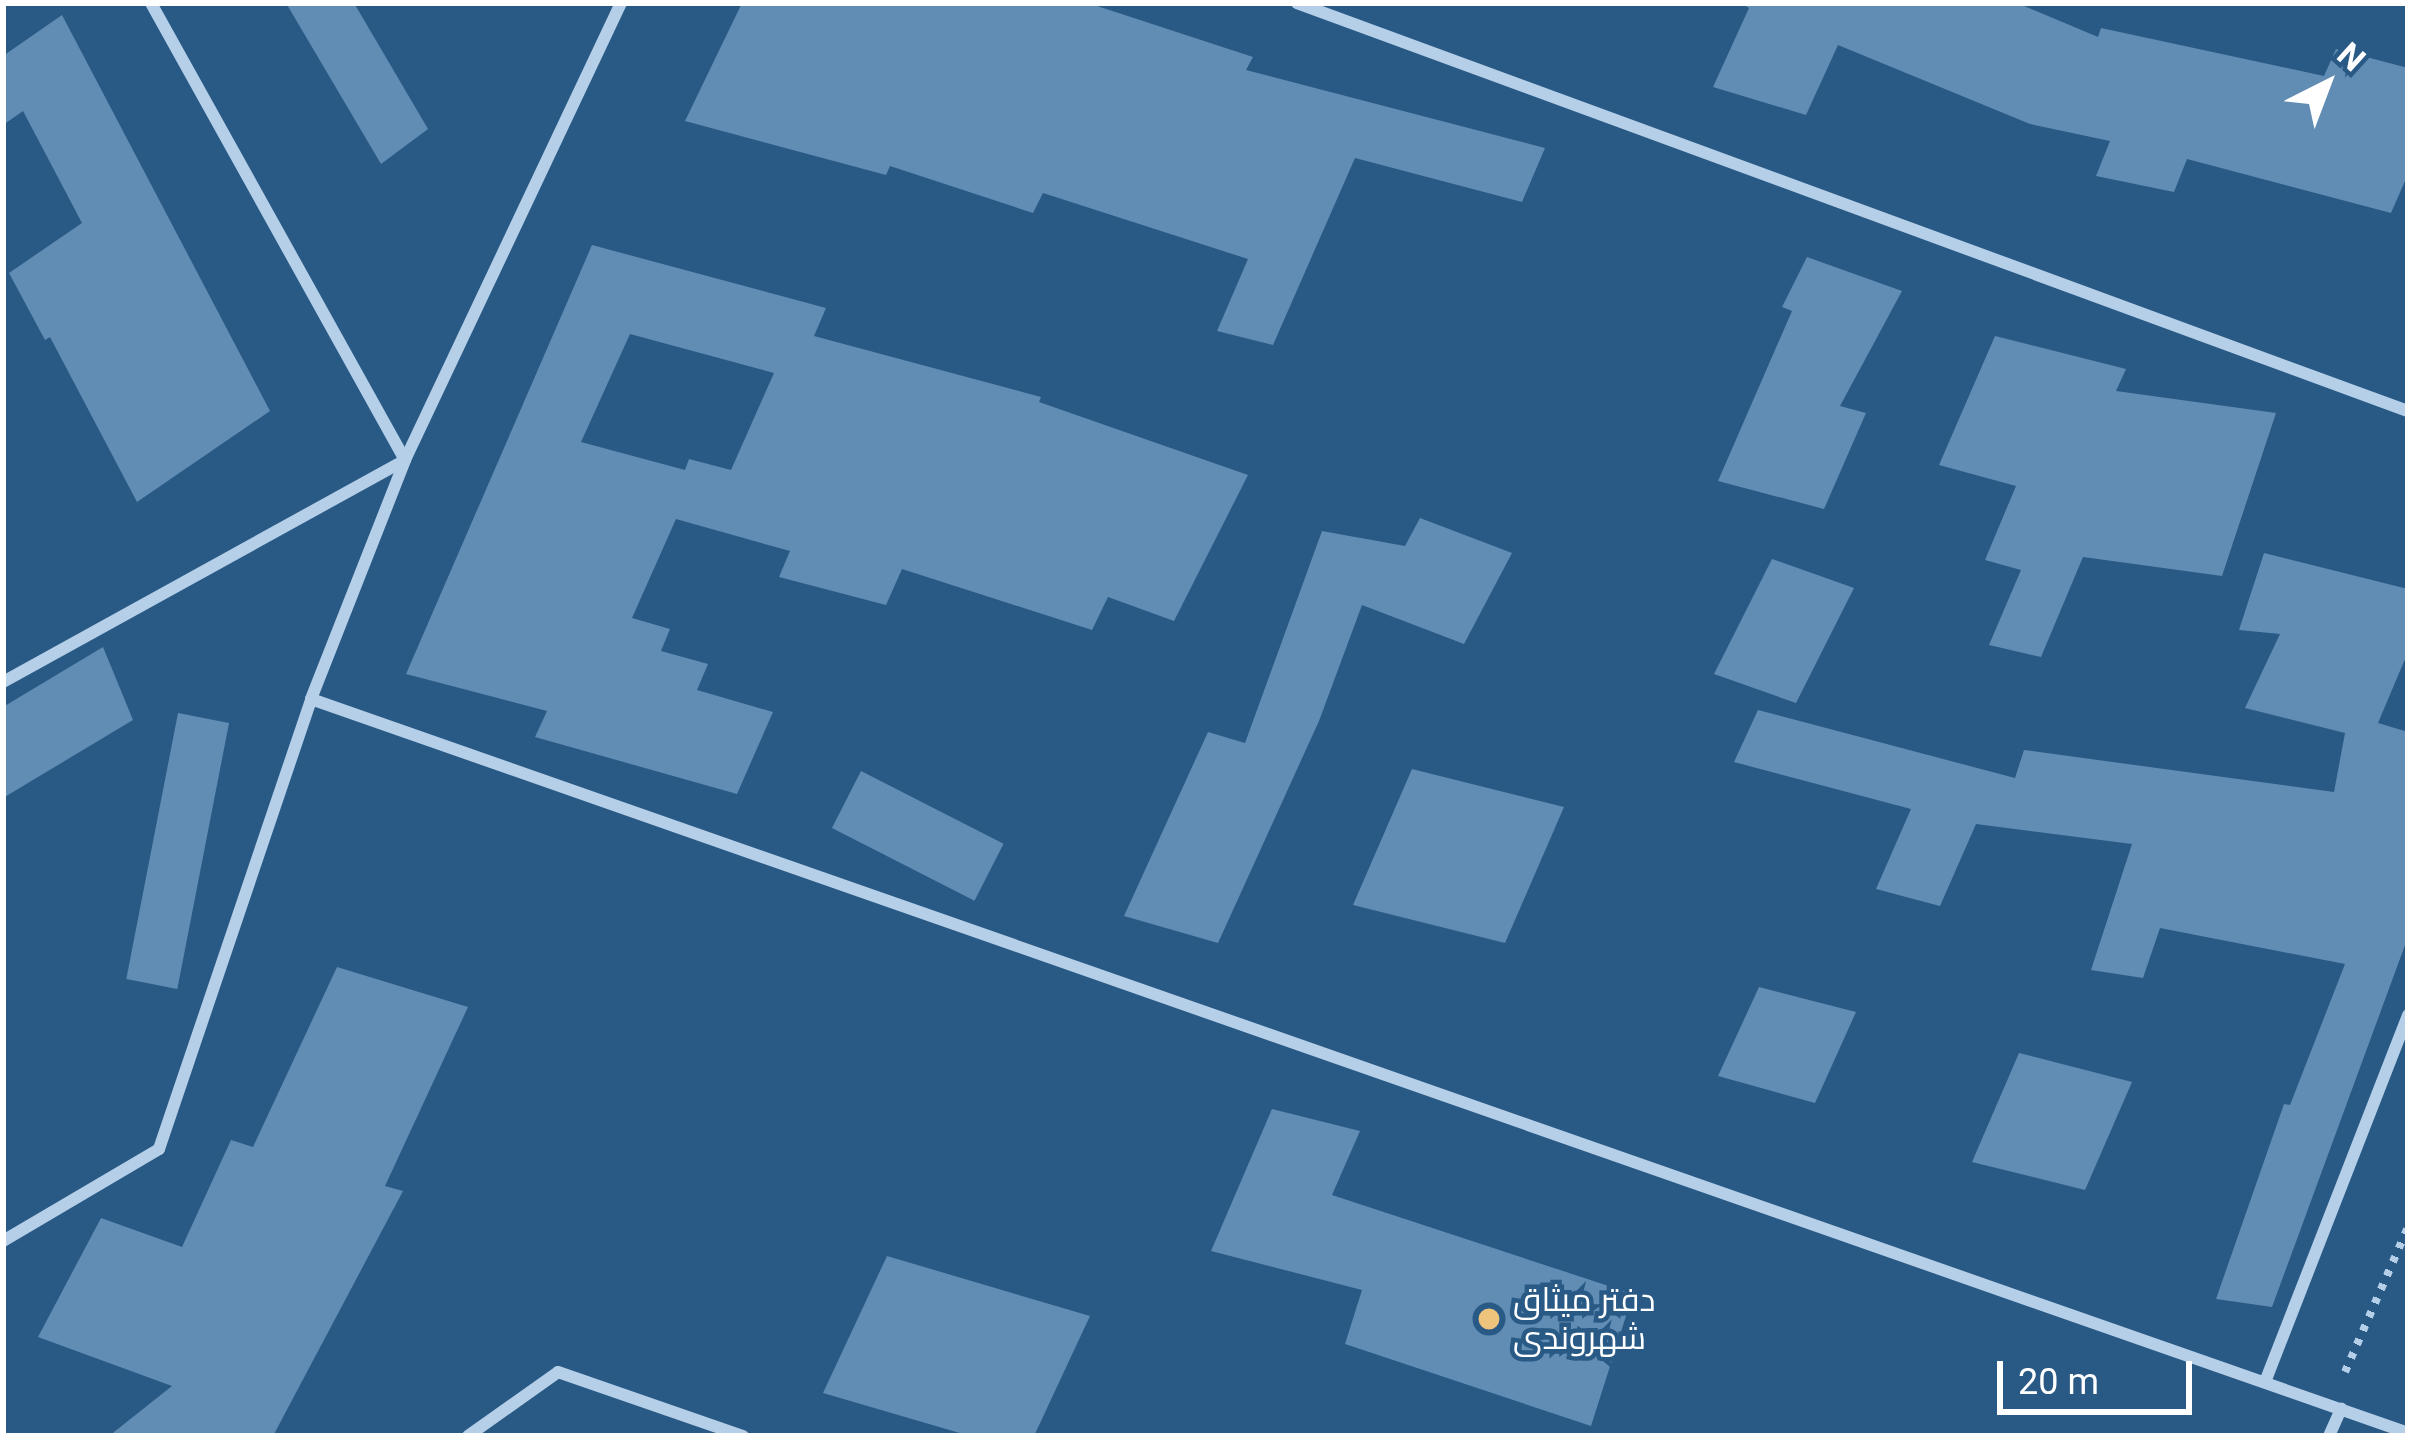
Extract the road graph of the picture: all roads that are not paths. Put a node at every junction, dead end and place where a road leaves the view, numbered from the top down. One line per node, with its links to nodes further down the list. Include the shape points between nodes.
1 (151, 3): 5 (street)
2 (621, 3): 5 (street)
3 (1298, 3): 4 (street)
4 (2408, 411)
5 (405, 460): 6 (street); 7 (street)
6 (3, 682)
7 (311, 699): 9 (street, via 159,1149); 10 (street)
8 (2408, 1015): 10 (street)
9 (3, 1241)
10 (2265, 1382): 11 (street)
11 (2334, 1407): 12 (street); 15 (street)
12 (2408, 1433)
13 (468, 1436): 14 (street, via 557,1372)
14 (743, 1436)
15 (2329, 1436)

